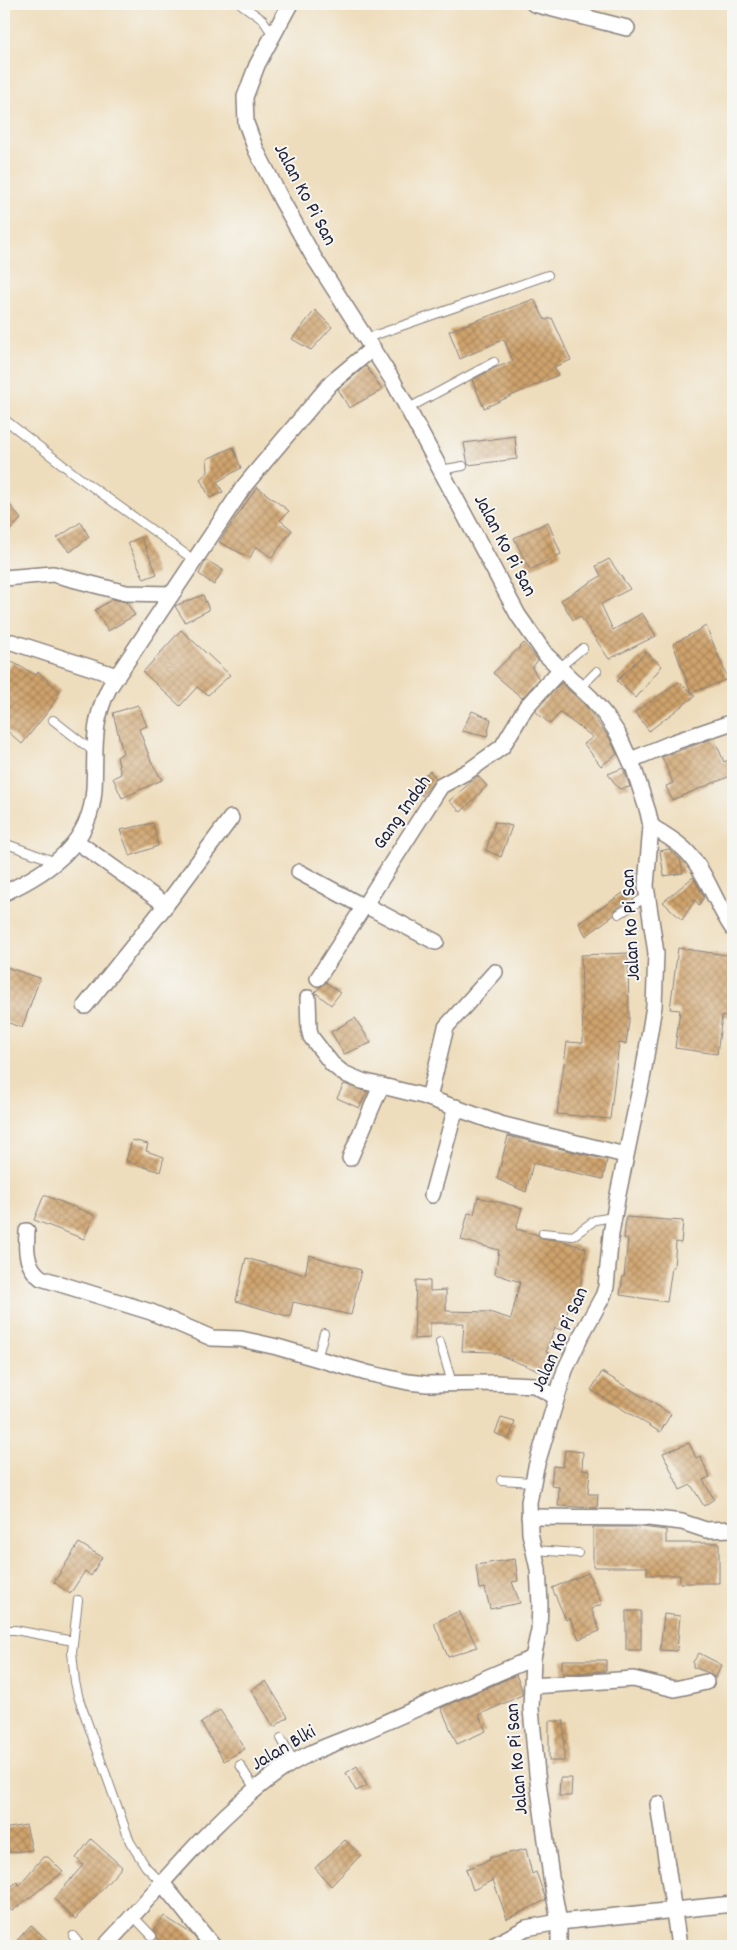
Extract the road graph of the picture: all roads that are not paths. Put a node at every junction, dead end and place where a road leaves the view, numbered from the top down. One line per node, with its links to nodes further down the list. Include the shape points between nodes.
1 (241, 4): 5 (lane, via 263,20)
2 (290, 4): 5 (street, Jalan Ko Pi San)
3 (534, 4): 4 (street)
4 (627, 28)
5 (273, 35): 7 (street, Jalan Ko Pi San, via 245,97 246,123 267,173 313,256)
6 (548, 275): 7 (lane)
7 (370, 343): 9 (street, Jalan Ko Pi San); 13 (street, via 302,415 246,485)
8 (494, 362): 9 (lane)
9 (408, 409): 12 (street, Jalan Ko Pi San)
10 (4, 419): 13 (lane)
11 (463, 466): 12 (lane)
12 (440, 470): 18 (street, Jalan Ko Pi San, via 518,615 536,643)
13 (194, 560): 15 (street)
14 (4, 578): 15 (street, via 53,574 126,593)
15 (171, 594): 20 (street)
16 (4, 642): 20 (street)
17 (583, 648): 18 (lane)
18 (560, 669): 21 (street, Jalan Ko Pi San); 35 (street, Gang Indah, via 526,707 502,747 441,786)
19 (596, 671): 21 (lane)
20 (117, 676): 24 (street, via 100,705)
21 (580, 688): 25 (street, Jalan Ko Pi San, via 606,716)
22 (53, 720): 24 (lane)
23 (733, 722): 25 (street)
24 (94, 752): 28 (street, via 92,808)
25 (631, 760): 27 (street, Jalan Ko Pi San)
26 (231, 818): 34 (street)
27 (650, 826): 33 (street, Jalan Ko Pi San); 37 (street, via 688,852)
28 (76, 841): 30 (street); 34 (street)
29 (4, 843): 30 (lane)
30 (56, 862): 32 (street, via 32,880)
31 (299, 872): 35 (street)
32 (4, 893)
33 (646, 897): 36 (lane); 46 (street, Jalan Ko Pi San, via 656,953 654,1006)
34 (166, 905): 42 (street)
35 (364, 906): 38 (street); 40 (street, Gang Indah)
36 (619, 914)
37 (733, 929)
38 (436, 942)
39 (495, 972): 44 (street, via 446,1026)
40 (318, 978)
41 (308, 998): 43 (street, via 311,1037 332,1064 362,1082)
42 (85, 1006)
43 (381, 1086): 44 (street); 47 (street)
44 (429, 1098): 45 (street)
45 (456, 1107): 46 (street, via 500,1124); 48 (street)
46 (625, 1156): 49 (street, Jalan Ko Pi San)
47 (350, 1158)
48 (432, 1195)
49 (614, 1218): 51 (lane, via 595,1220 573,1236); 56 (street, Jalan Ko Pi San, via 603,1296 565,1370)
50 (28, 1231): 54 (street, via 28,1258 34,1272 41,1278 151,1312 212,1338 258,1342)
51 (543, 1232)
52 (324, 1333): 54 (lane)
53 (440, 1342): 55 (lane)
54 (317, 1359): 55 (street, via 408,1382)
55 (452, 1383): 56 (street, via 534,1385)
56 (556, 1398): 58 (street, Jalan Ko Pi San)
57 (501, 1480): 58 (lane)
58 (532, 1482): 59 (street, Jalan Ko Pi San)
59 (529, 1517): 60 (street, via 648,1518 682,1522 706,1530); 61 (street, Jalan Ko Pi San)
60 (733, 1529)
61 (534, 1550): 62 (lane); 66 (street, Jalan Ko Pi San, via 540,1604)
62 (578, 1553)
63 (78, 1600): 65 (lane)
64 (4, 1630): 65 (lane)
65 (73, 1641): 74 (lane, via 75,1682 130,1842 146,1867)
66 (533, 1658): 68 (street, Jalan Ko Pi San); 70 (street, Jalan Blki)
67 (706, 1682): 68 (street, via 675,1689 632,1678)
68 (532, 1686): 78 (street, Jalan Ko Pi San, via 531,1709 538,1774)
69 (282, 1738): 70 (lane)
70 (294, 1762): 72 (street, Jalan Blki)
71 (240, 1765): 72 (lane)
72 (255, 1789): 74 (street, Jalan Blki)
73 (658, 1804): 76 (street)
74 (162, 1883): 77 (street, Jalan Blki); 83 (street)
75 (733, 1904): 76 (street)
76 (672, 1911): 78 (street); 86 (street)
77 (133, 1916): 80 (lane); 82 (street, Jalan Blki)
78 (559, 1922): 84 (street, via 526,1928); 85 (street, Jalan Ko Pi San)
79 (73, 1936): 81 (lane)
80 (152, 1936)
81 (81, 1946)
82 (105, 1946)
83 (213, 1946)
84 (493, 1946)
85 (559, 1946)
86 (679, 1946)

